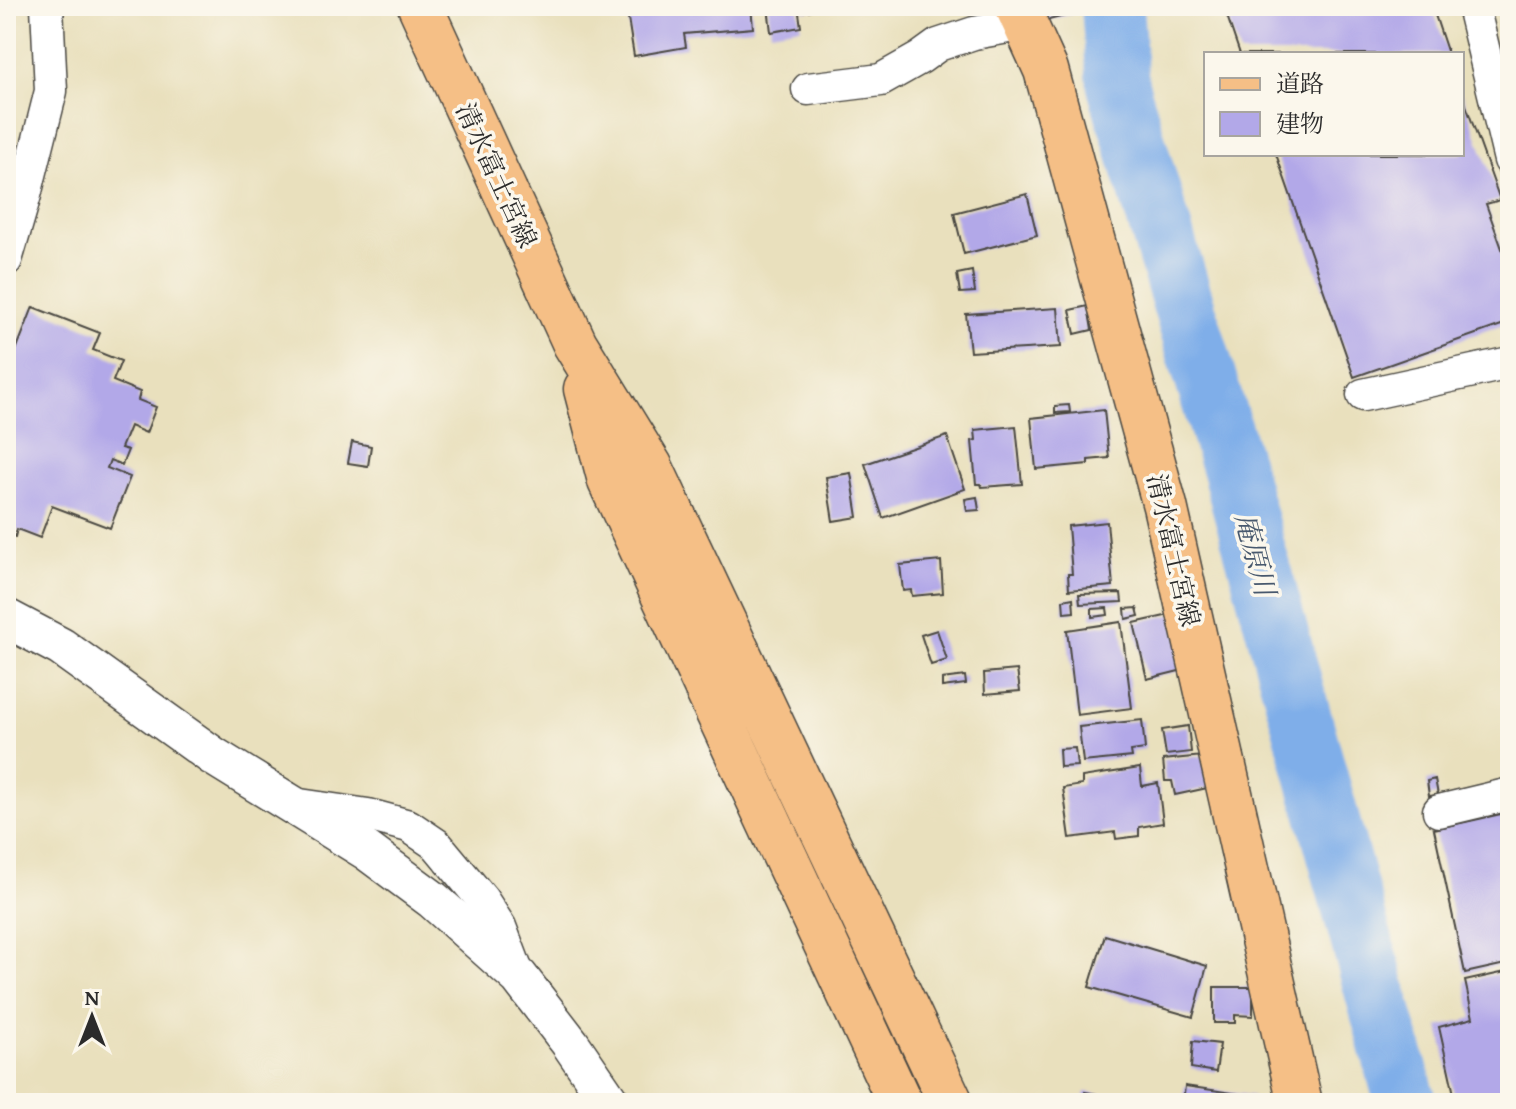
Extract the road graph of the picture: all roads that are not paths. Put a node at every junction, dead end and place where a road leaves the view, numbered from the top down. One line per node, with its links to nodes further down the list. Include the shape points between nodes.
1 (47, 6): 7 (street, via 51,91)
2 (420, 6): 8 (main road, 清水富士宮線)
3 (1473, 6): 6 (street)
4 (1021, 15): 5 (street, via 938,45 881,80); 17 (main road, 清水富士宮線, via 1046,70 1165,506)
5 (808, 89)
6 (1510, 160)
7 (6, 260)
8 (575, 344): 15 (main road, 清水富士宮線, via 610,481); 16 (main road, 清水富士宮線, via 650,466)
9 (1510, 363): 10 (street)
10 (1363, 395)
11 (6, 618): 14 (street, via 61,647 213,756 367,851 433,900 519,977)
12 (1510, 794): 13 (street)
13 (1439, 811)
14 (611, 1103)
15 (900, 1103)
16 (951, 1103)
17 (1300, 1103)

